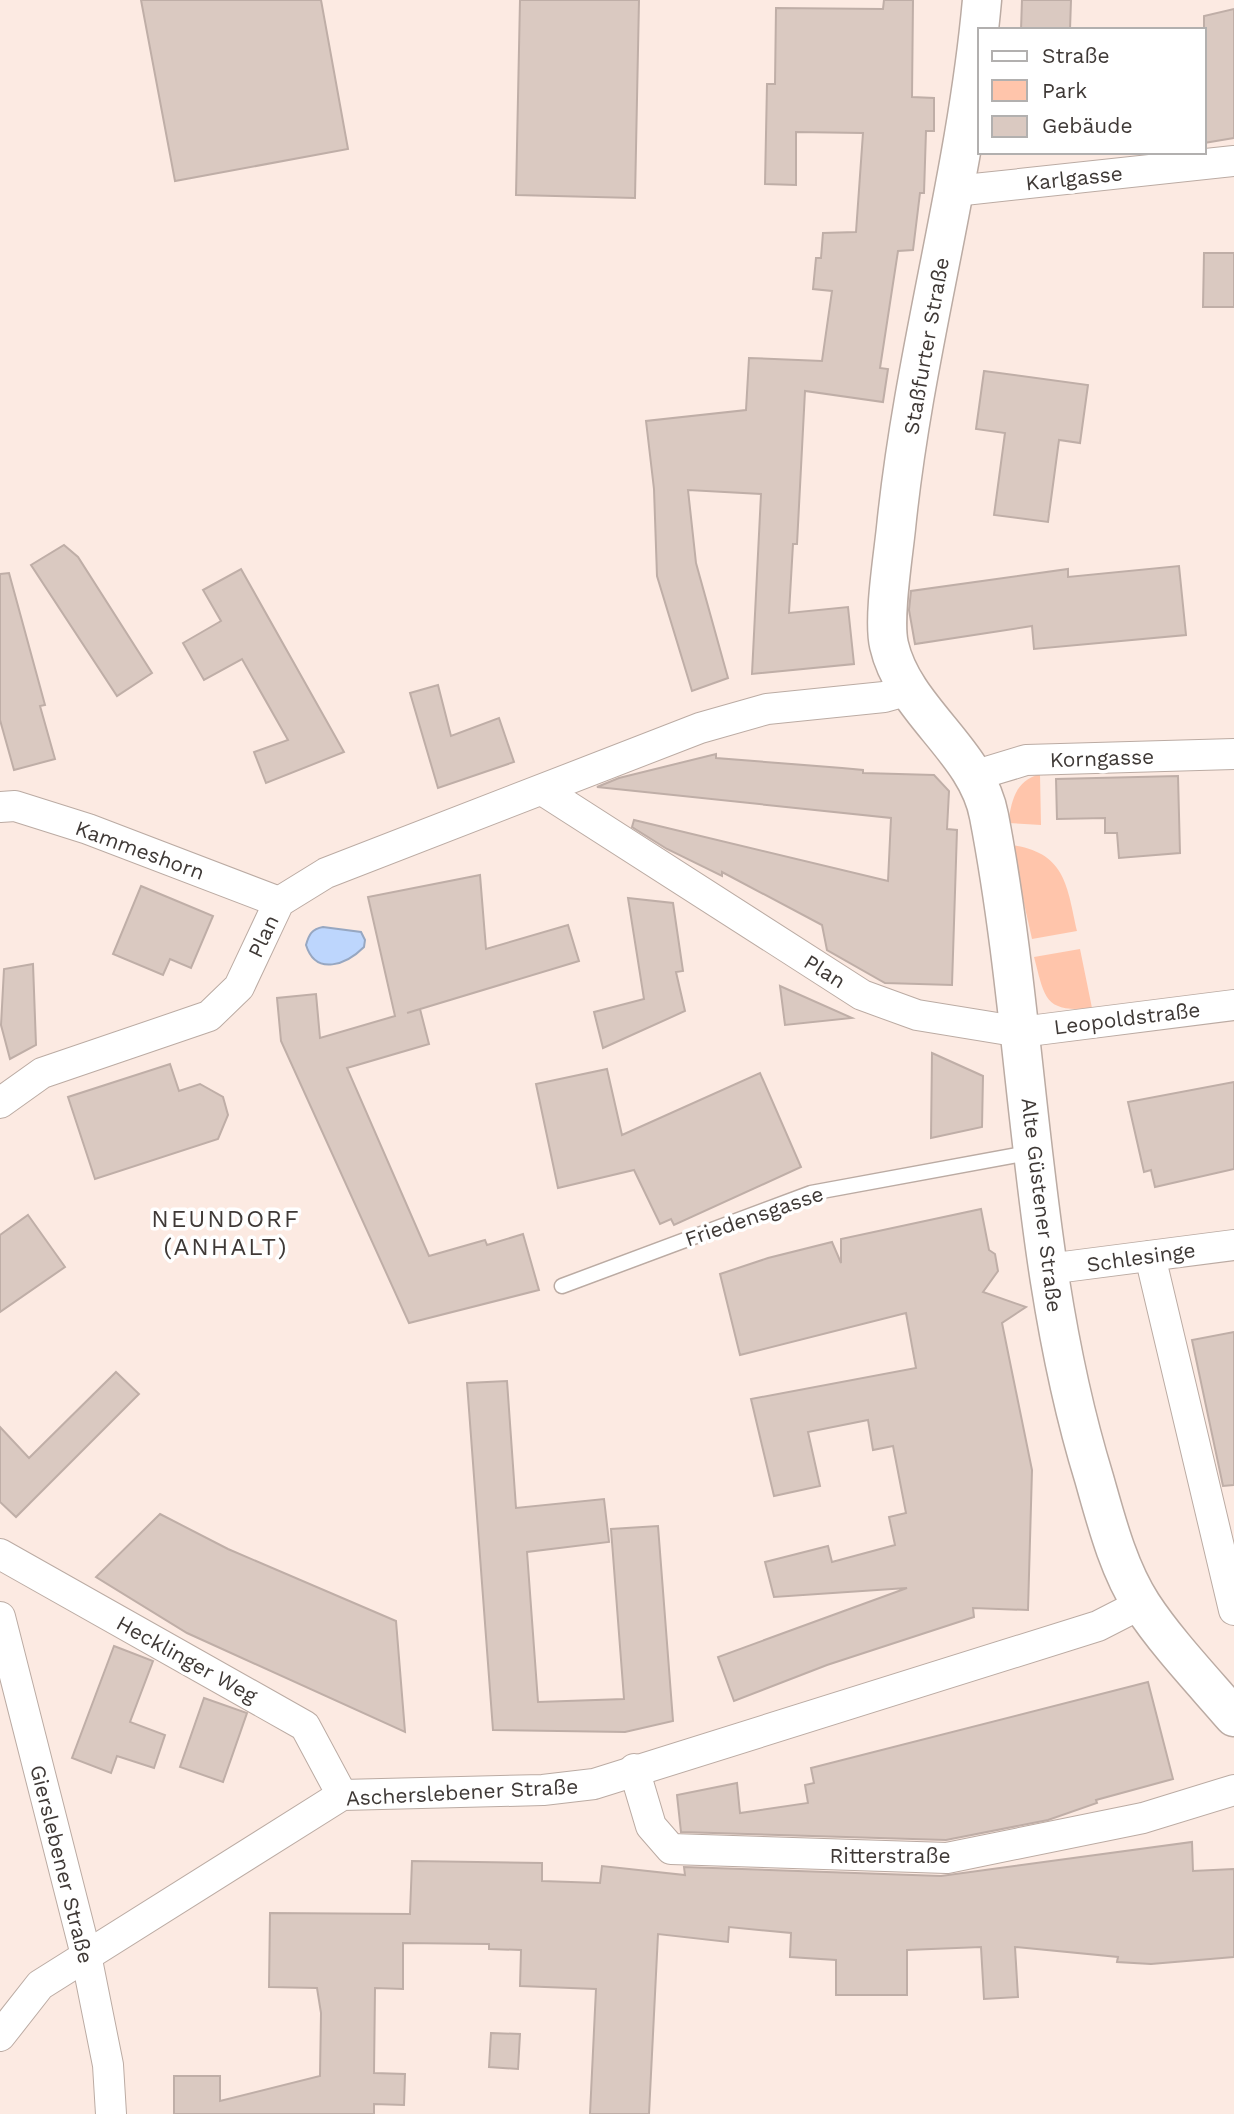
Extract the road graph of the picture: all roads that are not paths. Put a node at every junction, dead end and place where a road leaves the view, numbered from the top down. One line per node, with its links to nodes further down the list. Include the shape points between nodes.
1 (982, 0): 3 (main road, Staßfurter Straße)
2 (978, 28): 5 (main road, Staßfurter Straße)
3 (978, 28)
4 (1234, 161): 5 (street, Karlgasse)
5 (955, 191): 6 (main road, Staßfurter Straße, via 900,494 890,587 889,645)
6 (909, 690): 8 (main road, Alte Güstener Straße); 9 (street, Plan, via 884,697 767,709 700,728)
7 (1234, 754): 8 (street, Korngasse, via 1026,760)
8 (973, 776): 13 (main road, Alte Güstener Straße, via 988,810)
9 (544, 791): 11 (street, Plan, via 326,873); 13 (street, Plan, via 862,995 918,1015)
10 (0, 807): 11 (street, Kammeshorn, via 15,806 88,829)
11 (279, 902): 14 (street, Plan, via 239,987 209,1016 42,1073)
12 (1234, 1004): 13 (street, Leopoldstraße)
13 (1021, 1032): 15 (main road, Alte Güstener Straße)
14 (0, 1103)
15 (1034, 1152): 18 (main road, Alte Güstener Straße); 19 (lane, Friedensgasse, via 811,1193)
16 (1234, 1245): 17 (street, Schlesinge)
17 (1150, 1256): 18 (street, Schlesinge); 22 (street)
18 (1048, 1269): 21 (main road, Alte Güstener Straße, via 1083,1444 1111,1535)
19 (562, 1286)
20 (0, 1554): 27 (street, Hecklinger Weg, via 305,1726)
21 (1141, 1604): 24 (main road, Alte Güstener Straße); 25 (street, Ascherslebener Straße, via 1098,1626)
22 (1234, 1610)
23 (0, 1617): 28 (street, Gierslebener Straße)
24 (1230, 1704)
25 (634, 1769): 26 (street, Ritterstraße, via 650,1826 671,1849 818,1855 947,1858 1143,1818); 27 (street, Ascherslebener Straße, via 594,1784 542,1790)
26 (1234, 1790)
27 (342, 1795): 28 (street, Ascherslebener Straße)
28 (86, 1955): 29 (street, Ascherslebener Straße, via 40,1985); 30 (street, Gierslebener Straße, via 108,2065)
29 (0, 2036)
30 (111, 2114)

